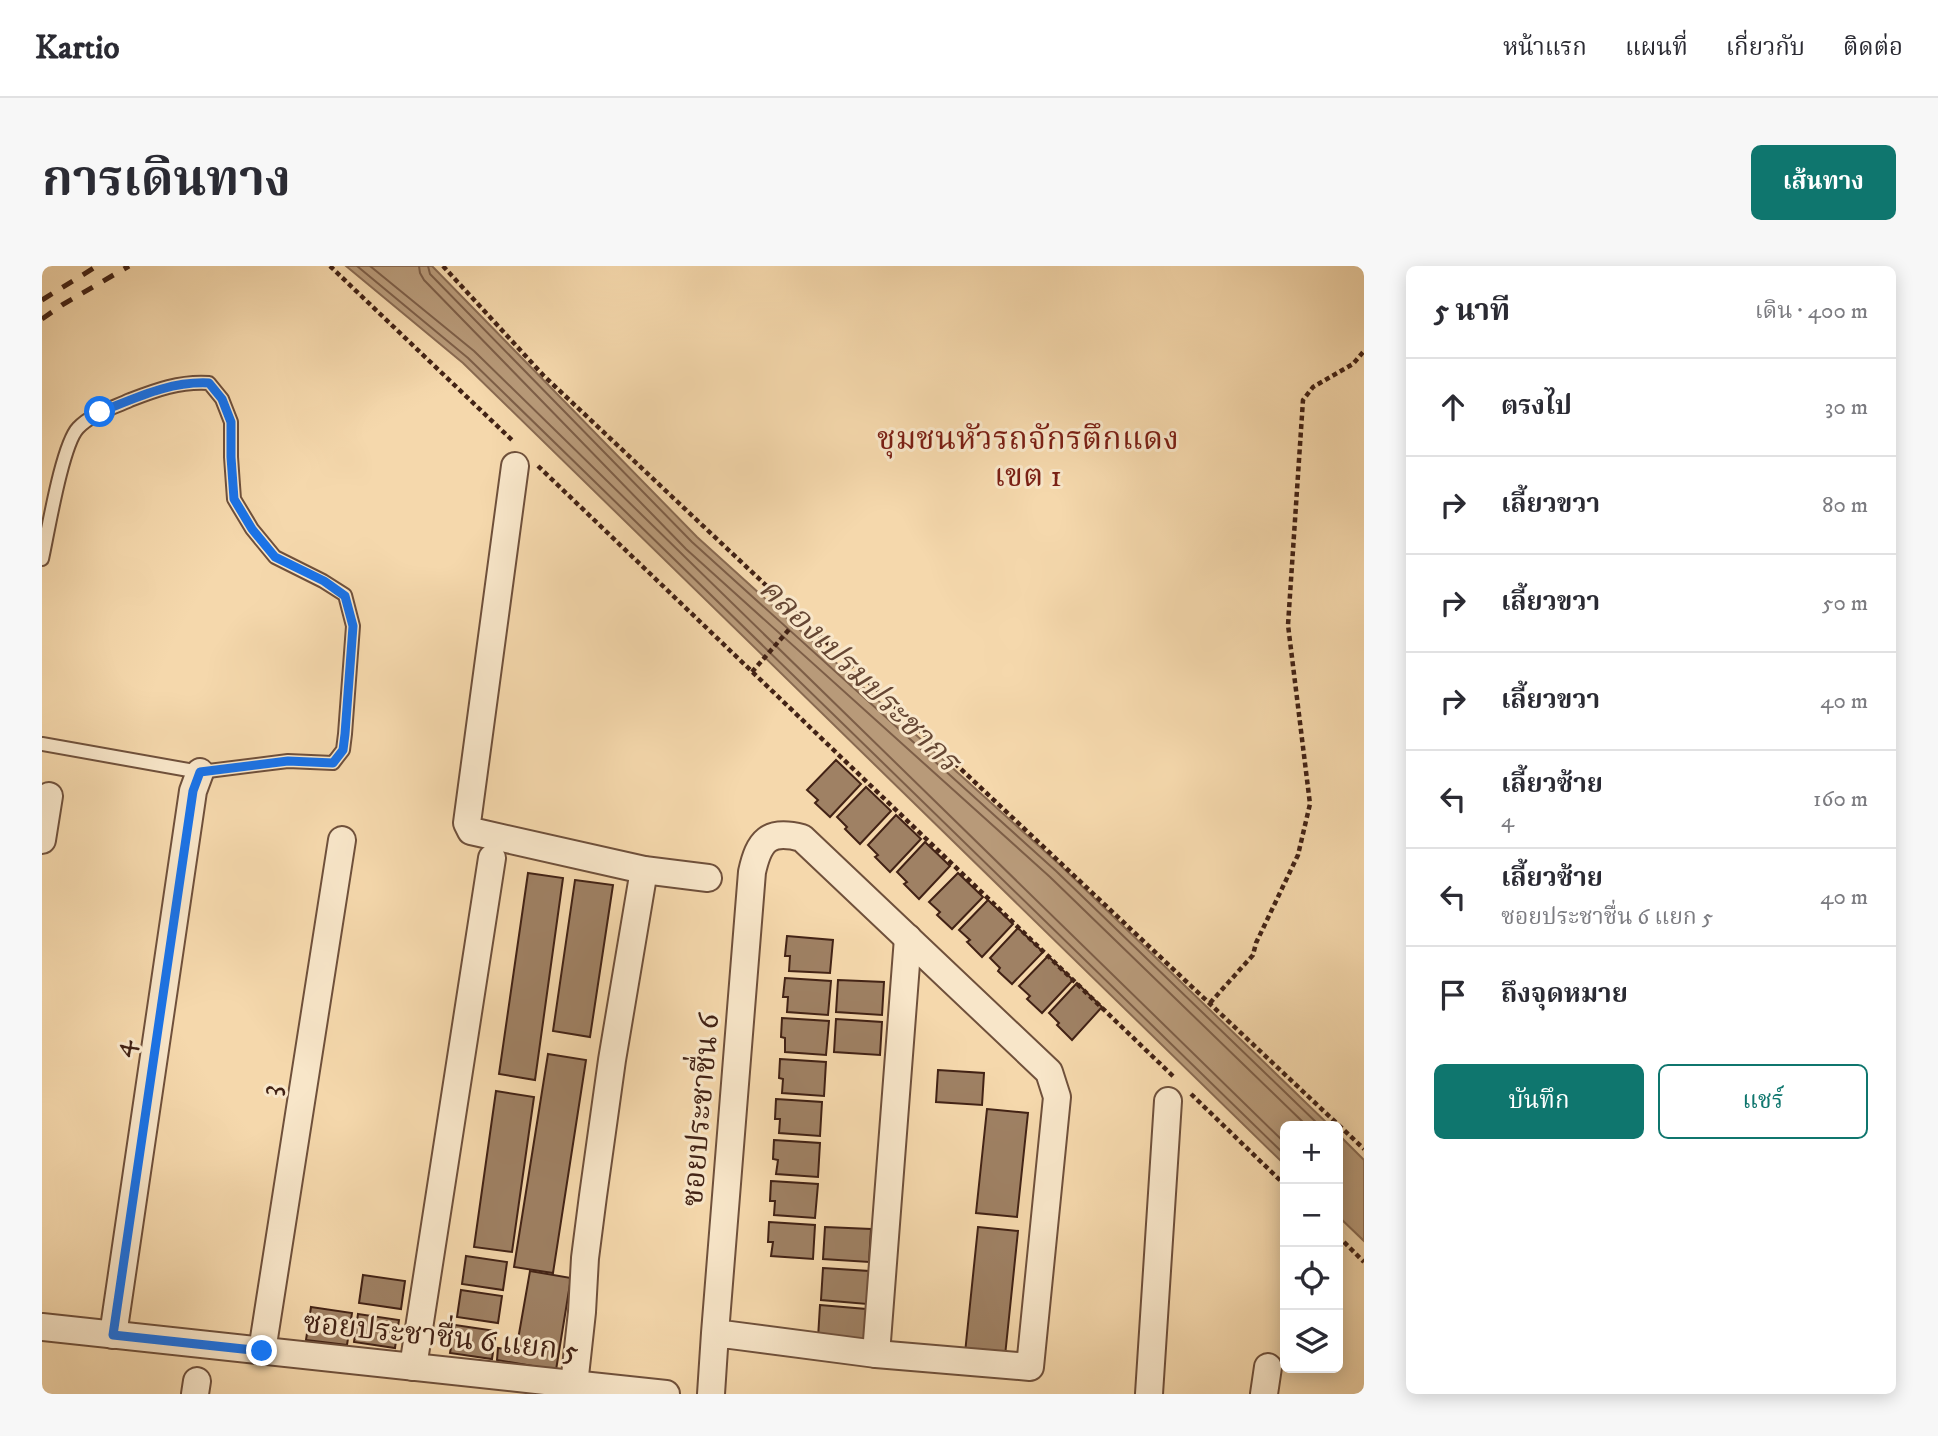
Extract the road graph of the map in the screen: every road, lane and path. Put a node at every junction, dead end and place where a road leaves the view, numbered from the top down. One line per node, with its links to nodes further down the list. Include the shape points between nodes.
1 (330, 266): 4 (path)
2 (443, 266): 6 (path, via 544,376)
3 (1364, 351): 17 (path, via 1353,364 1313,387 1303,400 1288,625 1310,804 1298,855 1254,955)
4 (522, 458): 7 (path); 14 (street, via 467,823 471,831)
5 (42, 559): 9 (lane, via 65,454 76,429 100,412 159,388 209,383 231,422 234,499 275,557 345,596 353,626 343,750 333,763 288,761)
6 (800, 617): 7 (path); 17 (path)
7 (752, 672): 18 (path)
8 (42, 744): 9 (lane)
9 (200, 772): 25 (street, 4, via 193,791)
10 (49, 796): 11 (street)
11 (42, 840)
12 (342, 840): 26 (street, 3)
13 (492, 858): 28 (street)
14 (644, 870): 15 (street); 31 (street, via 595,1183)
15 (708, 878)
16 (908, 938): 24 (street, ซอยประชาชื่น 6, via 802,838 771,837 757,850); 27 (street); 27 (street, via 1049,1072 1057,1097 1030,1367)
17 (1210, 1003): 19 (path)
18 (1177, 1089): 20 (path); 34 (street)
19 (1364, 1149)
20 (1284, 1184)
21 (1343, 1241): 22 (path)
22 (1364, 1262)
23 (42, 1327): 25 (street, ซอยประชาชื่น 6 แยก 5)
24 (715, 1333): 27 (street); 33 (street, ซอยประชาชื่น 6)
25 (113, 1335): 26 (street, ซอยประชาชื่น 6 แยก 5)
26 (262, 1351): 28 (street, ซอยประชาชื่น 6 แยก 5)
27 (876, 1354)
28 (413, 1367): 30 (street, ซอยประชาชื่น 6 แยก 5)
29 (1268, 1367): 35 (street)
30 (454, 1383): 31 (street, ซอยประชาชื่น 6 แยก 5)
31 (574, 1389): 32 (street, ซอยประชาชื่น 6 แยก 5)
32 (666, 1394)
33 (711, 1394)
34 (1149, 1394)
35 (1264, 1394)

